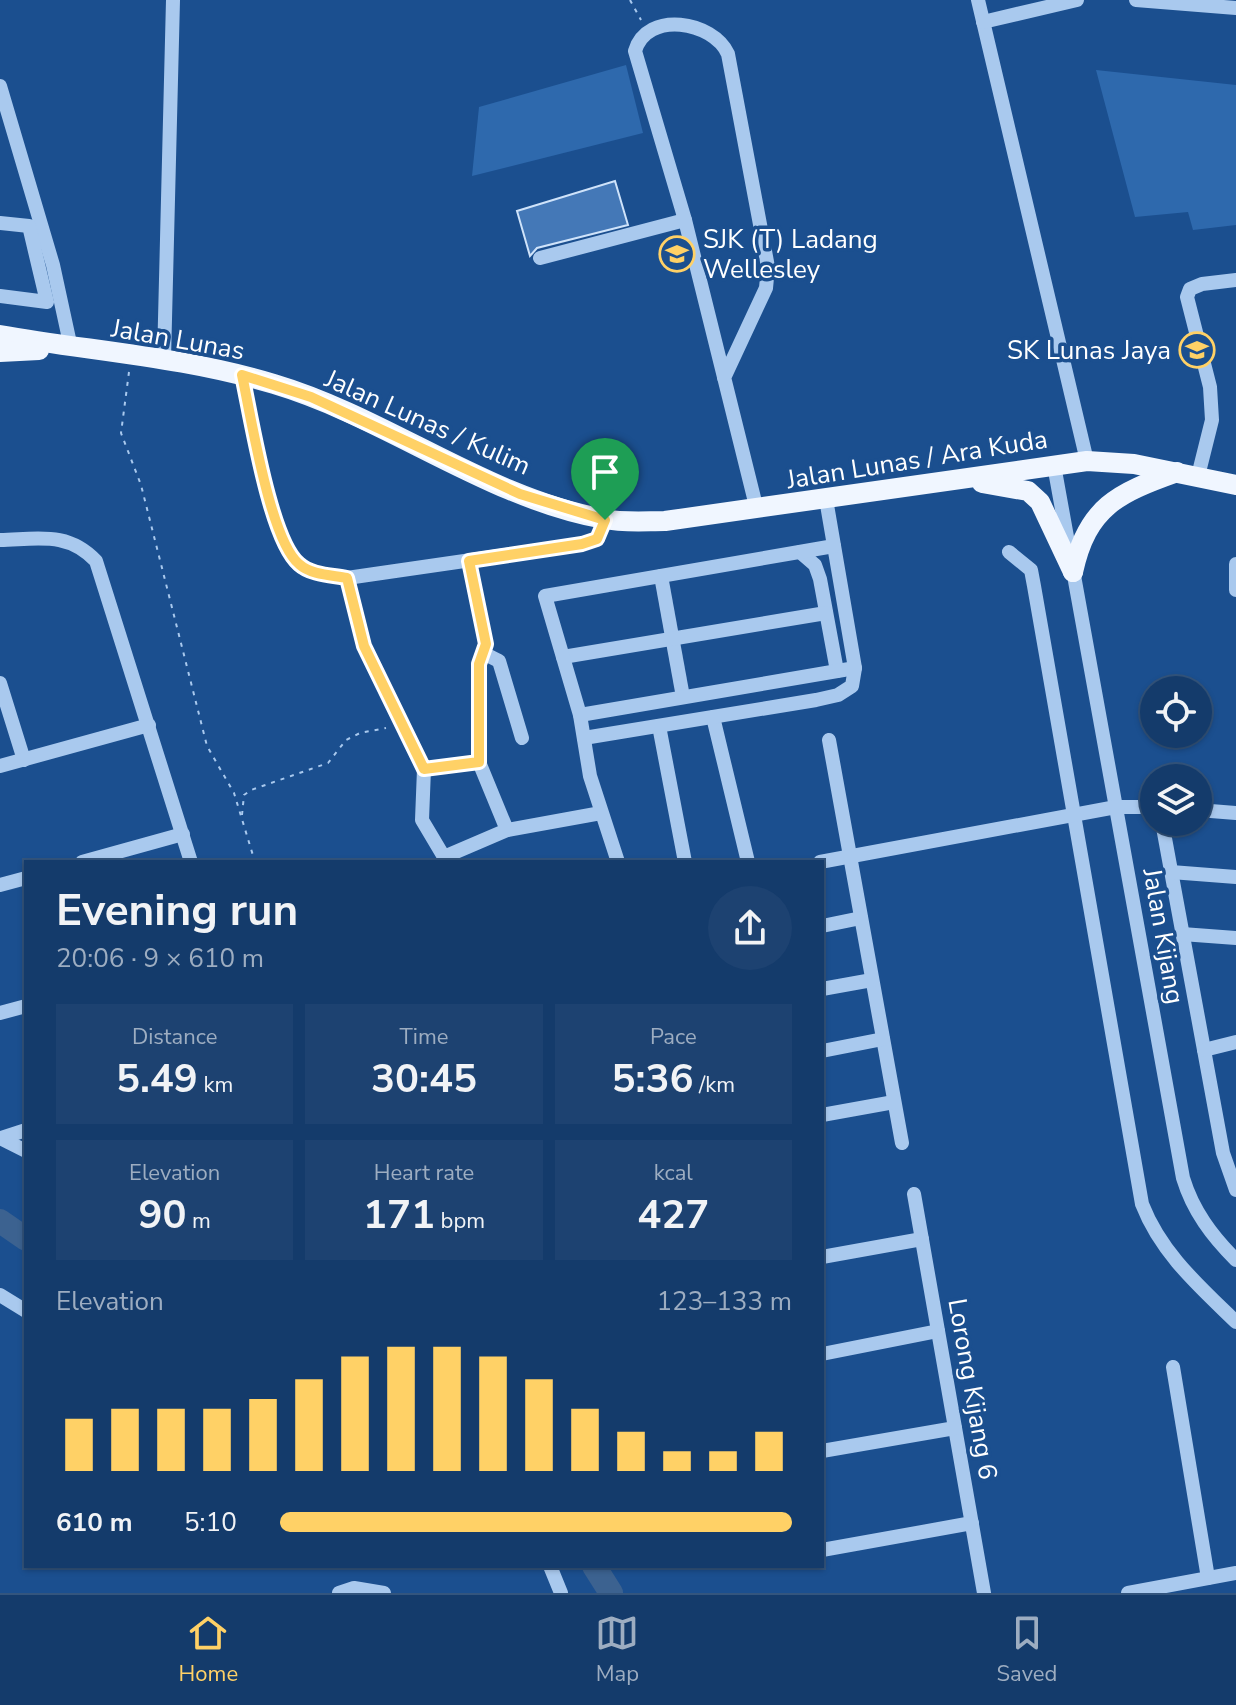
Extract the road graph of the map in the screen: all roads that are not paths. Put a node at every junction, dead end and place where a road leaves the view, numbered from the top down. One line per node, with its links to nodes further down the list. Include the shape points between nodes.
1 (173, 0): 16 (street)
2 (978, 0): 6 (street)
3 (1077, 0): 6 (street)
4 (1136, 0): 5 (street)
5 (1236, 8)
6 (983, 22): 20 (street)
7 (0, 86): 14 (street, via 53,265)
8 (685, 220): 10 (street); 18 (street); 18 (street, via 635,51 648,31 678,23 722,41 728,54 768,267 766,288)
9 (0, 223): 12 (street, via 29,226 47,302)
10 (540, 258)
11 (1236, 280): 22 (street, via 1202,284 1190,289 1187,297 1210,387 1212,420)
12 (0, 296)
13 (0, 335): 14 (main road, Jalan Lunas)
14 (71, 348): 15 (main road, Jalan Lunas); 16 (main road, Jalan Lunas)
15 (0, 352)
16 (164, 359): 17 (main road, Jalan Lunas)
17 (242, 375): 19 (main road, Jalan Lunas); 36 (street, via 287,550 312,572)
18 (724, 378): 26 (street)
19 (275, 384): 27 (main road, Jalan Lunas / Kulim, via 520,494)
20 (1087, 461): 21 (main road, Jalan Lunas / Ara Kuda); 22 (main road, Jalan Lunas / Ara Kuda)
21 (1054, 465): 23 (main road, Jalan Lunas / Ara Kuda); 34 (street, Jalan Kijang)
22 (1188, 474): 24 (main road, Jalan Lunas / Ara Kuda); 34 (main road, via 1145,484 1100,511 1084,533)
23 (954, 479): 25 (main road, Jalan Lunas / Ara Kuda); 34 (main road, via 1028,491 1040,502)
24 (1236, 485)
25 (826, 499): 26 (main road, Jalan Lunas / Ara Kuda); 29 (street)
26 (757, 510): 27 (main road, Jalan Lunas / Ara Kuda, via 665,521)
27 (605, 520): 32 (street, via 597,539 582,544)
28 (0, 540): 48 (street, via 60,539 82,546 96,561)
29 (834, 546): 30 (street); 42 (street)
30 (800, 552): 35 (street); 38 (street, via 815,565)
31 (1009, 552): 62 (street, via 1031,570)
32 (469, 561): 36 (street); 40 (street, via 486,644)
33 (1236, 564): 37 (street)
34 (1073, 572): 57 (street, Jalan Kijang)
35 (661, 576): 39 (street); 41 (street, via 545,596)
36 (347, 578): 56 (street, via 364,646)
37 (1236, 590)
38 (826, 613): 39 (street); 43 (street)
39 (672, 638): 41 (street); 45 (street)
40 (483, 653): 50 (street, via 499,661); 54 (street)
41 (563, 657): 46 (street)
42 (855, 668): 43 (street); 47 (street, via 852,686 838,695)
43 (837, 671): 45 (street)
44 (0, 683): 53 (street)
45 (683, 697): 46 (street)
46 (580, 715): 51 (street)
47 (713, 717): 49 (street); 71 (street)
48 (149, 725): 53 (street); 64 (street)
49 (659, 726): 51 (street); 70 (street)
50 (522, 738)
51 (584, 738): 60 (street)
52 (829, 740): 66 (street)
53 (24, 760): 55 (street)
54 (479, 762): 56 (street); 63 (street)
55 (0, 766)
56 (424, 769): 63 (street, via 422,820 444,857)
57 (1116, 807): 58 (street); 62 (street); 99 (street, Jalan Kijang, via 1183,1178 1202,1220)
58 (1140, 807)
59 (1212, 811): 61 (street)
60 (601, 813): 63 (street); 69 (street)
61 (1236, 813)
62 (1075, 815): 66 (street); 102 (street, via 1142,1204 1171,1254)
63 (507, 830)
64 (183, 834): 67 (street); 68 (street)
65 (1165, 836): 73 (street)
66 (850, 856): 72 (street); 77 (street)
67 (89, 860)
68 (190, 860)
69 (617, 860)
70 (685, 860)
71 (748, 860)
72 (824, 861)
73 (1171, 872): 74 (street); 79 (street)
74 (1236, 877)
75 (24, 879): 76 (street)
76 (0, 885)
77 (861, 918): 78 (street); 81 (street)
78 (824, 926)
79 (1182, 934): 80 (street); 87 (street)
80 (1236, 938)
81 (872, 980): 82 (street); 85 (street)
82 (824, 989)
83 (24, 1007): 84 (street)
84 (0, 1013)
85 (883, 1039): 88 (street); 89 (street)
86 (1236, 1042): 87 (street)
87 (1204, 1050): 95 (street, via 1223,1153)
88 (824, 1051)
89 (894, 1102): 90 (street); 93 (street)
90 (824, 1115)
91 (24, 1131): 92 (street)
92 (0, 1138): 94 (street)
93 (902, 1143)
94 (24, 1150)
95 (1236, 1190)
96 (914, 1194): 97 (street, Lorong Kijang 6)
97 (922, 1239): 98 (street); 103 (street, Lorong Kijang 6)
98 (824, 1257)
99 (1236, 1260)
100 (0, 1295): 101 (street)
101 (24, 1310)
102 (1236, 1322)
103 (938, 1331): 104 (street); 106 (street, Lorong Kijang 6)
104 (824, 1354)
105 (1173, 1367): 112 (street)
106 (955, 1428): 107 (street); 108 (street, Lorong Kijang 6)
107 (824, 1451)
108 (972, 1523): 109 (street); 116 (street, Lorong Kijang 6)
109 (824, 1550)
110 (551, 1568): 115 (street)
111 (1236, 1573): 112 (street)
112 (1208, 1578): 117 (street)
113 (339, 1593): 114 (street, via 354,1588)
114 (384, 1593)
115 (561, 1593)
116 (984, 1593)
117 (1128, 1593)

